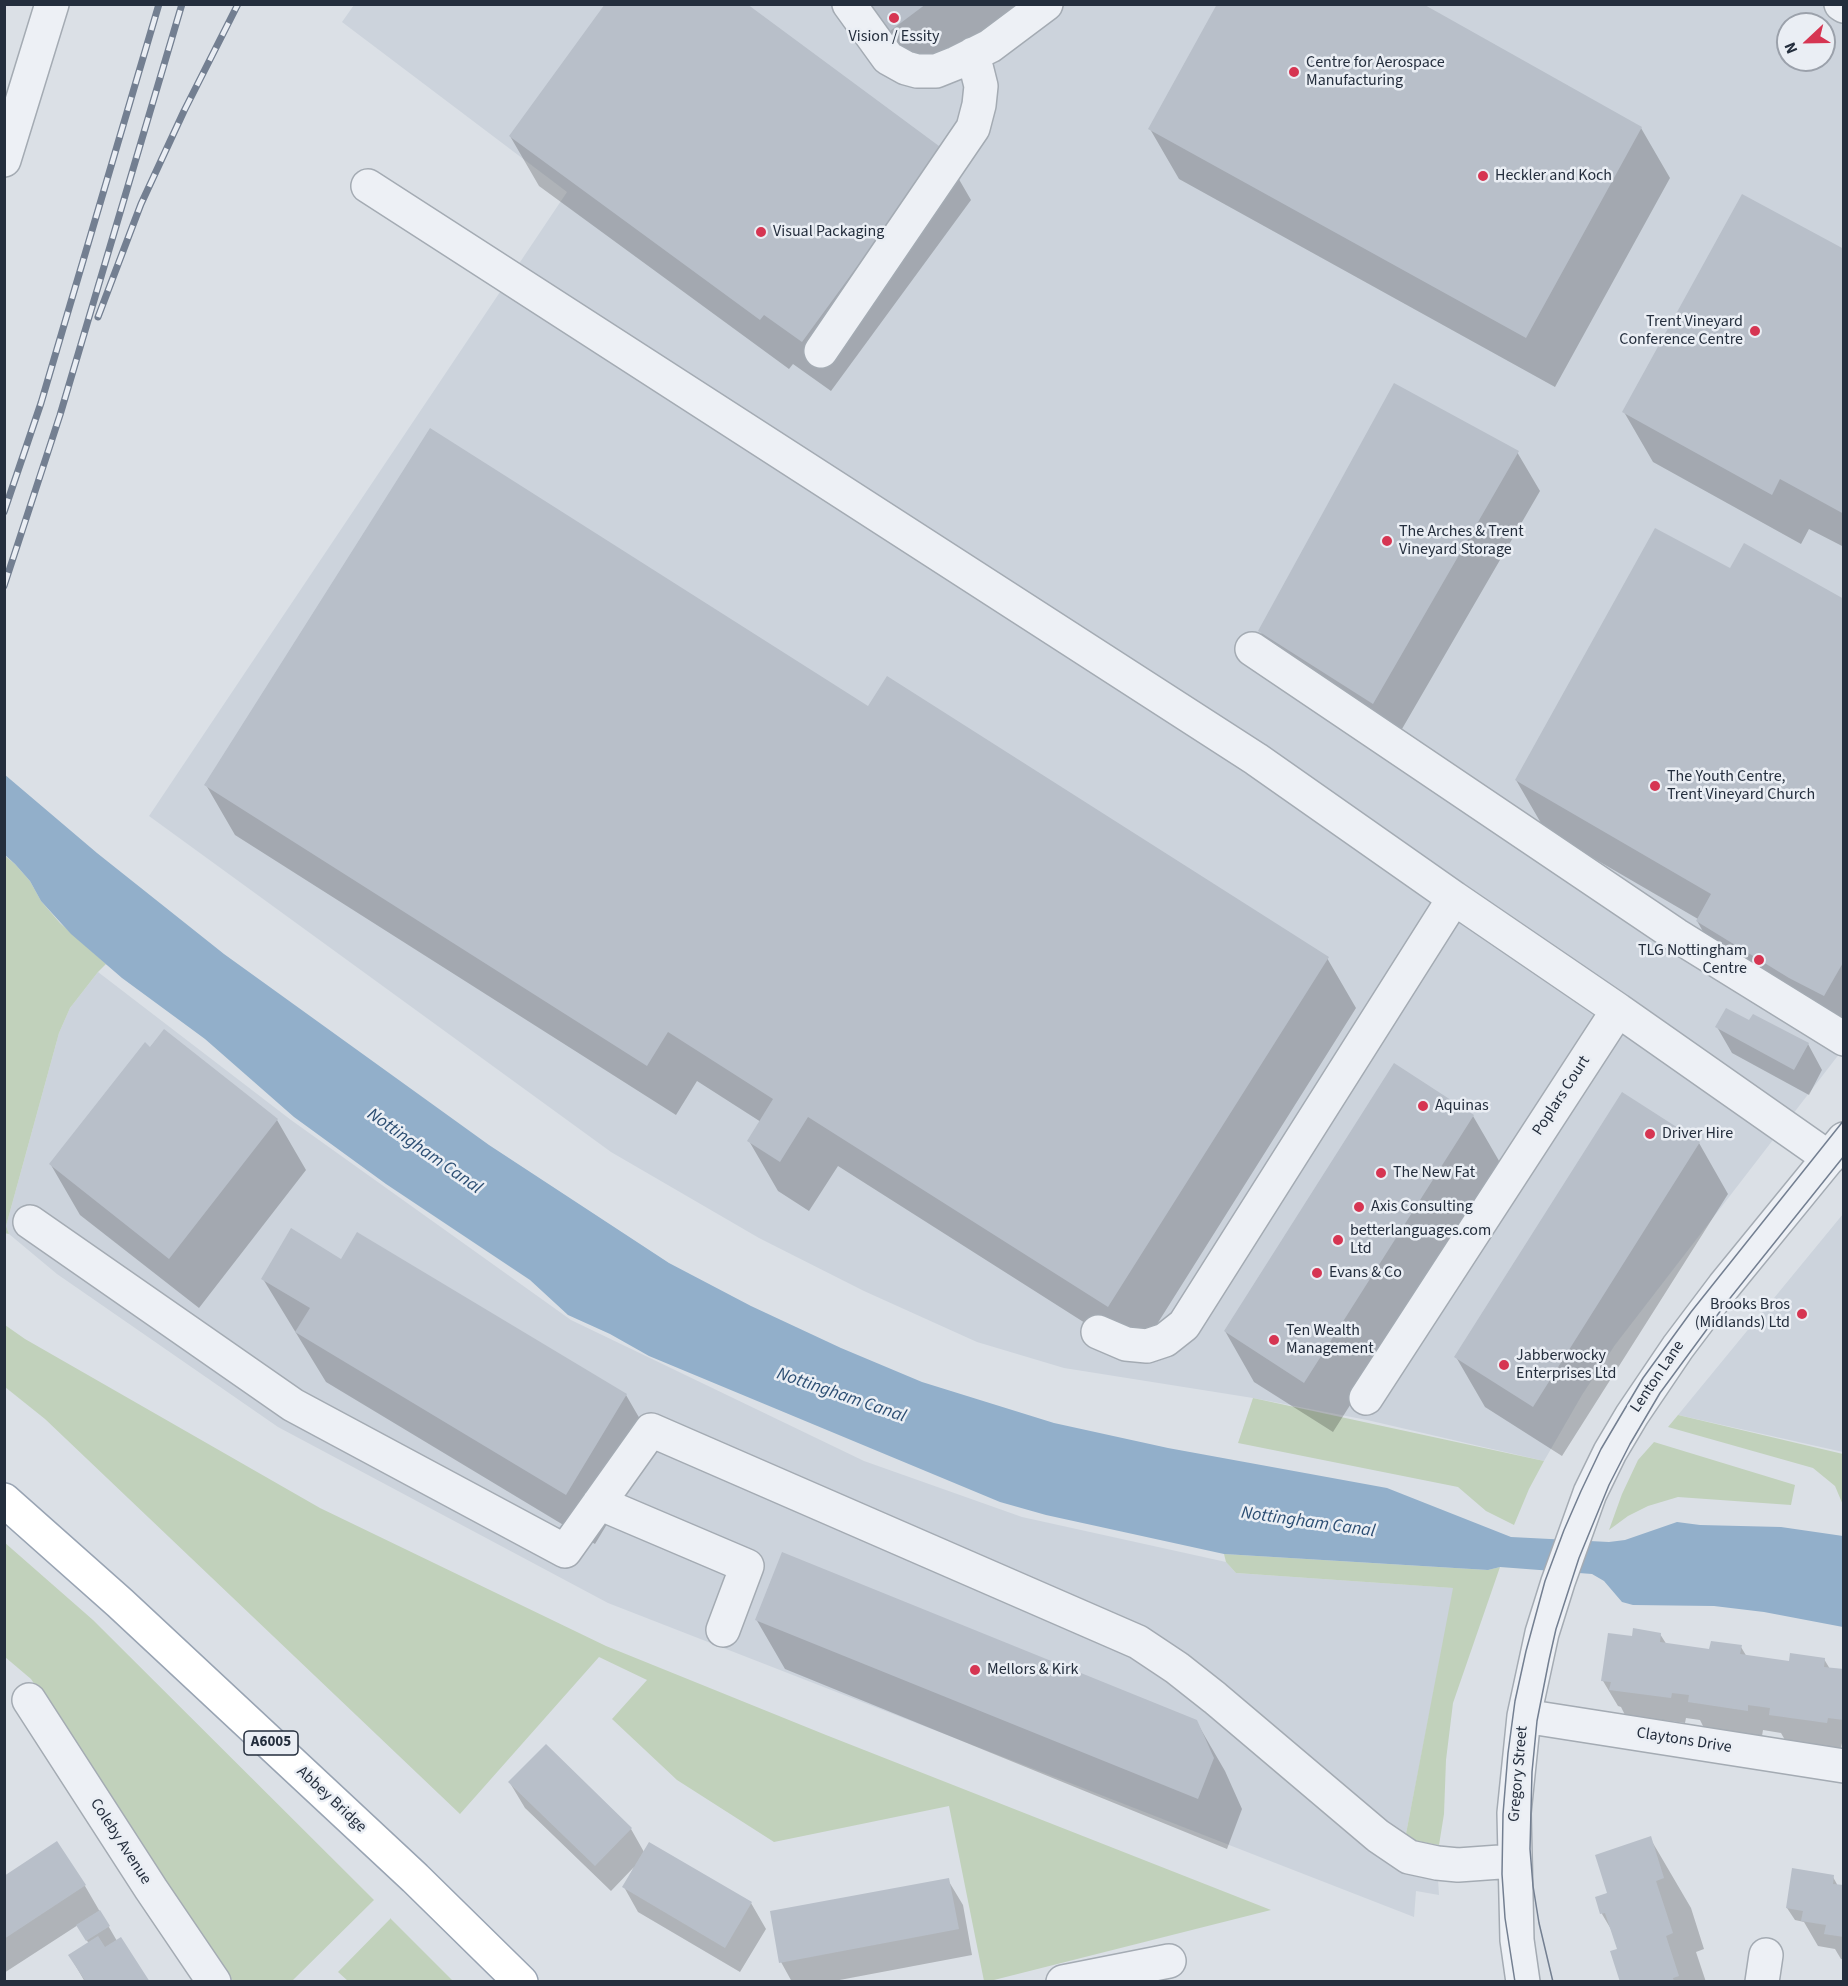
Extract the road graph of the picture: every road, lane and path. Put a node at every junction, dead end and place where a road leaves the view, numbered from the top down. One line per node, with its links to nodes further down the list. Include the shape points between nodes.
1 (52, 4): 5 (street)
2 (849, 4): 4 (street, via 888,58 906,68 936,71)
3 (1046, 4): 4 (street)
4 (974, 54): 7 (street, via 981,86 973,128)
5 (4, 160)
6 (368, 186): 9 (street, via 1256,759)
7 (821, 351)
8 (1252, 649): 11 (street, via 1676,935)
9 (1454, 898): 10 (street); 14 (street, via 1184,1325 1165,1340 1147,1346 1126,1344)
10 (1618, 1010): 12 (street); 15 (street, Poplars Court)
11 (1844, 1040)
12 (1836, 1149): 18 (street, Lenton Lane, via 1724,1286 1632,1415 1590,1493)
13 (30, 1222): 16 (street, via 293,1406 565,1551)
14 (1098, 1332)
15 (1366, 1398)
16 (599, 1503): 19 (street, via 747,1566); 23 (street, via 651,1430 1138,1642 1215,1698 1378,1836 1409,1857 1458,1865)
17 (10, 1504): 27 (main road, Abbey Bridge / A6005, via 415,1878)
18 (1558, 1582): 21 (street, Gregory Street)
19 (723, 1629)
20 (29, 1700): 26 (street, Coleby Avenue)
21 (1524, 1716): 22 (street, Claytons Drive); 23 (street, Gregory Street, via 1514,1813)
22 (1844, 1766)
23 (1514, 1861): 25 (street, Gregory Street, via 1517,1940)
24 (1168, 1961): 28 (street)
25 (1524, 1978)
26 (214, 1982)
27 (521, 1982)
28 (1063, 1982)

